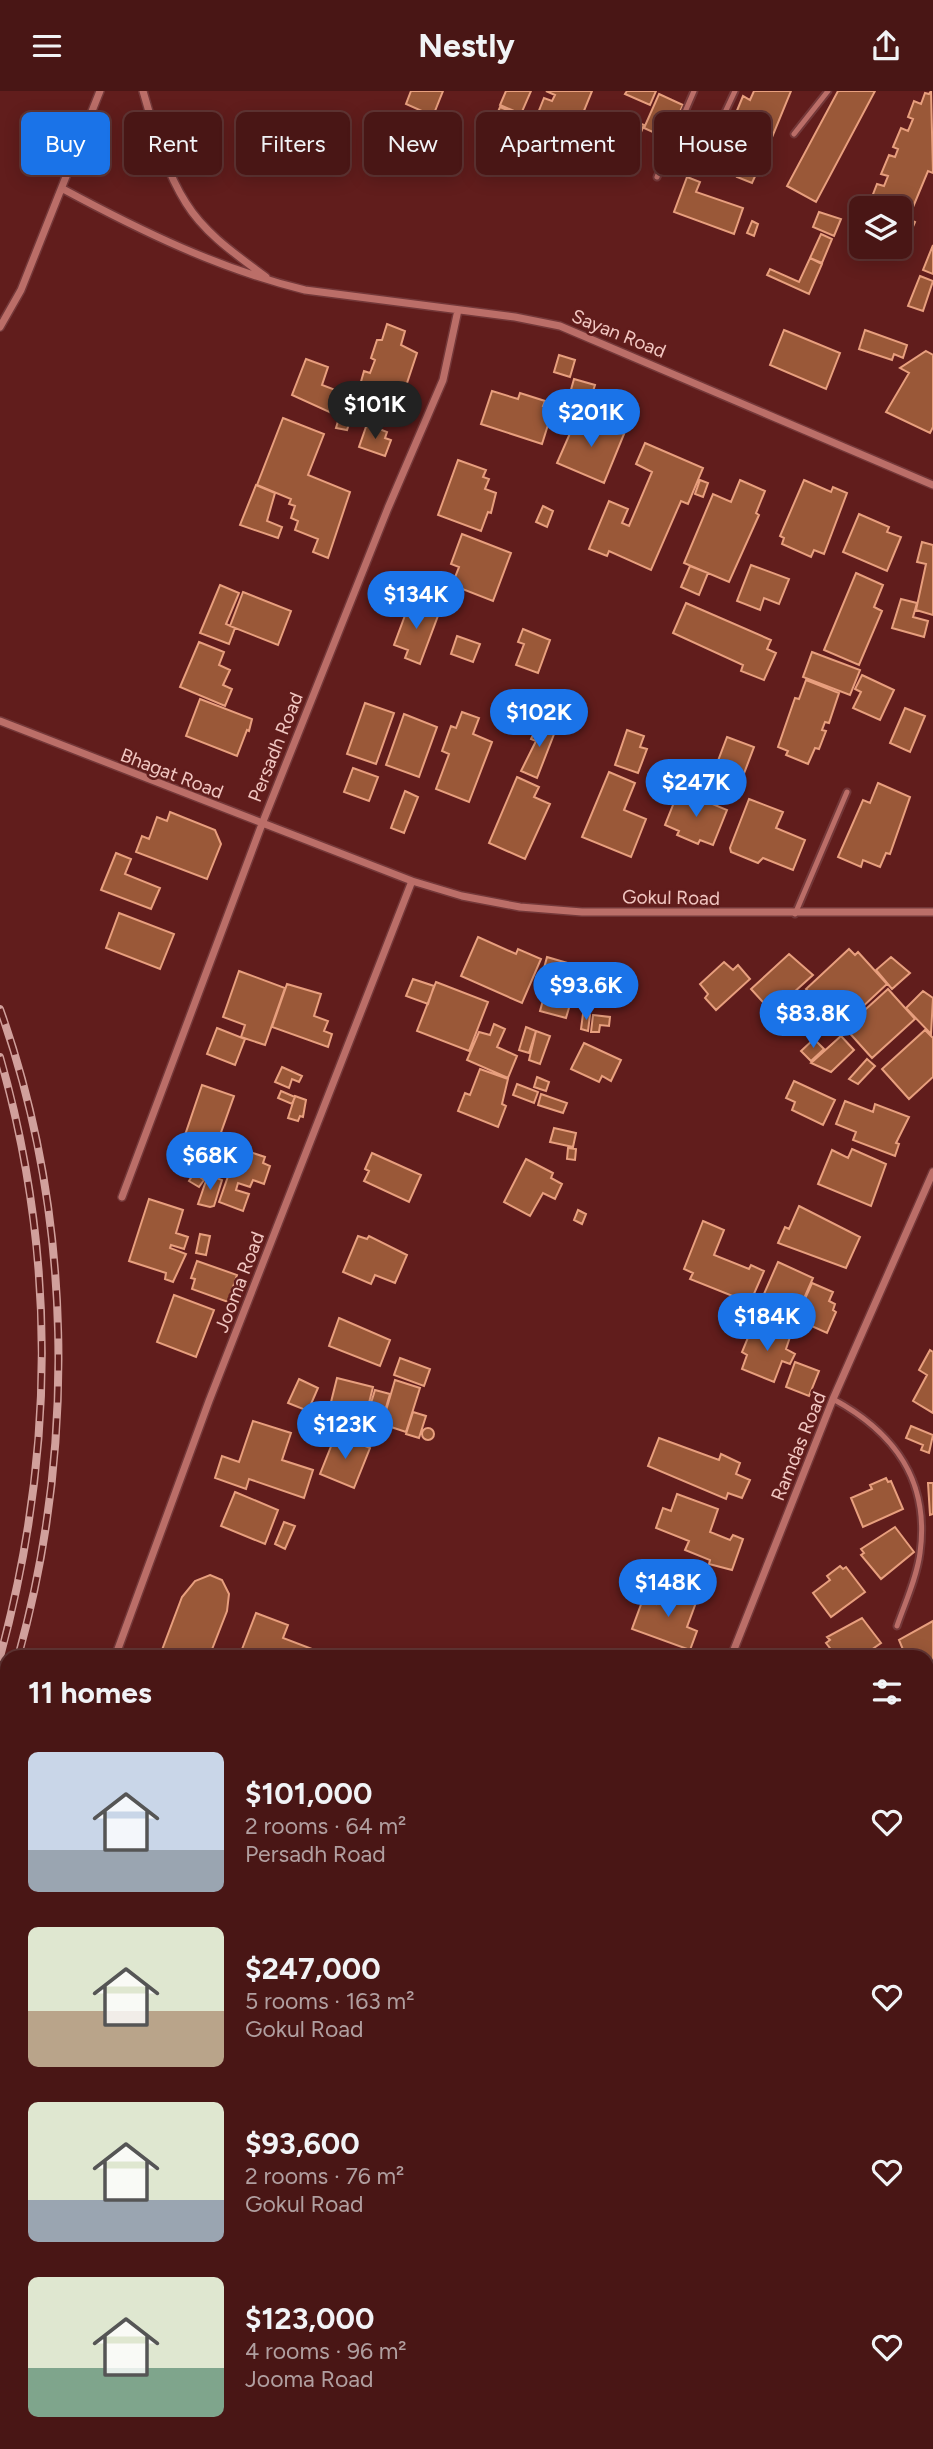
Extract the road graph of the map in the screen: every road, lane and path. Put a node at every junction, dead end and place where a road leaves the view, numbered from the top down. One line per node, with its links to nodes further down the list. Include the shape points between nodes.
1 (100, 91): 9 (street)
2 (143, 91): 10 (street, Sayan Road, via 162,155 186,204 217,239)
3 (694, 91): 8 (lane)
4 (734, 91): 6 (lane)
5 (828, 91): 7 (lane)
6 (724, 112)
7 (794, 134)
8 (657, 177)
9 (63, 190): 10 (street, Sayan Road, via 213,263); 12 (street, via 21,290)
10 (272, 282): 11 (street, Sayan Road)
11 (458, 310): 13 (street, Sayan Road, via 560,326); 16 (street, Persadh Road, via 443,380)
12 (0, 327)
13 (933, 485)
14 (0, 721): 16 (street, Bhagat Road)
15 (847, 792): 19 (lane)
16 (262, 824): 17 (street, Bhagat Road); 21 (street, Persadh Road)
17 (412, 881): 19 (street, Gokul Road, via 520,907 582,912); 24 (street, Jooma Road, via 209,1401)
18 (933, 912): 19 (street, Gokul Road)
19 (795, 913)
20 (933, 1173): 22 (street, Ramdas Road)
21 (122, 1197)
22 (833, 1399): 23 (lane, via 853,1409 900,1451 913,1483 920,1518 920,1554); 25 (street, Ramdas Road)
23 (897, 1626)
24 (118, 1650)
25 (734, 1650)

